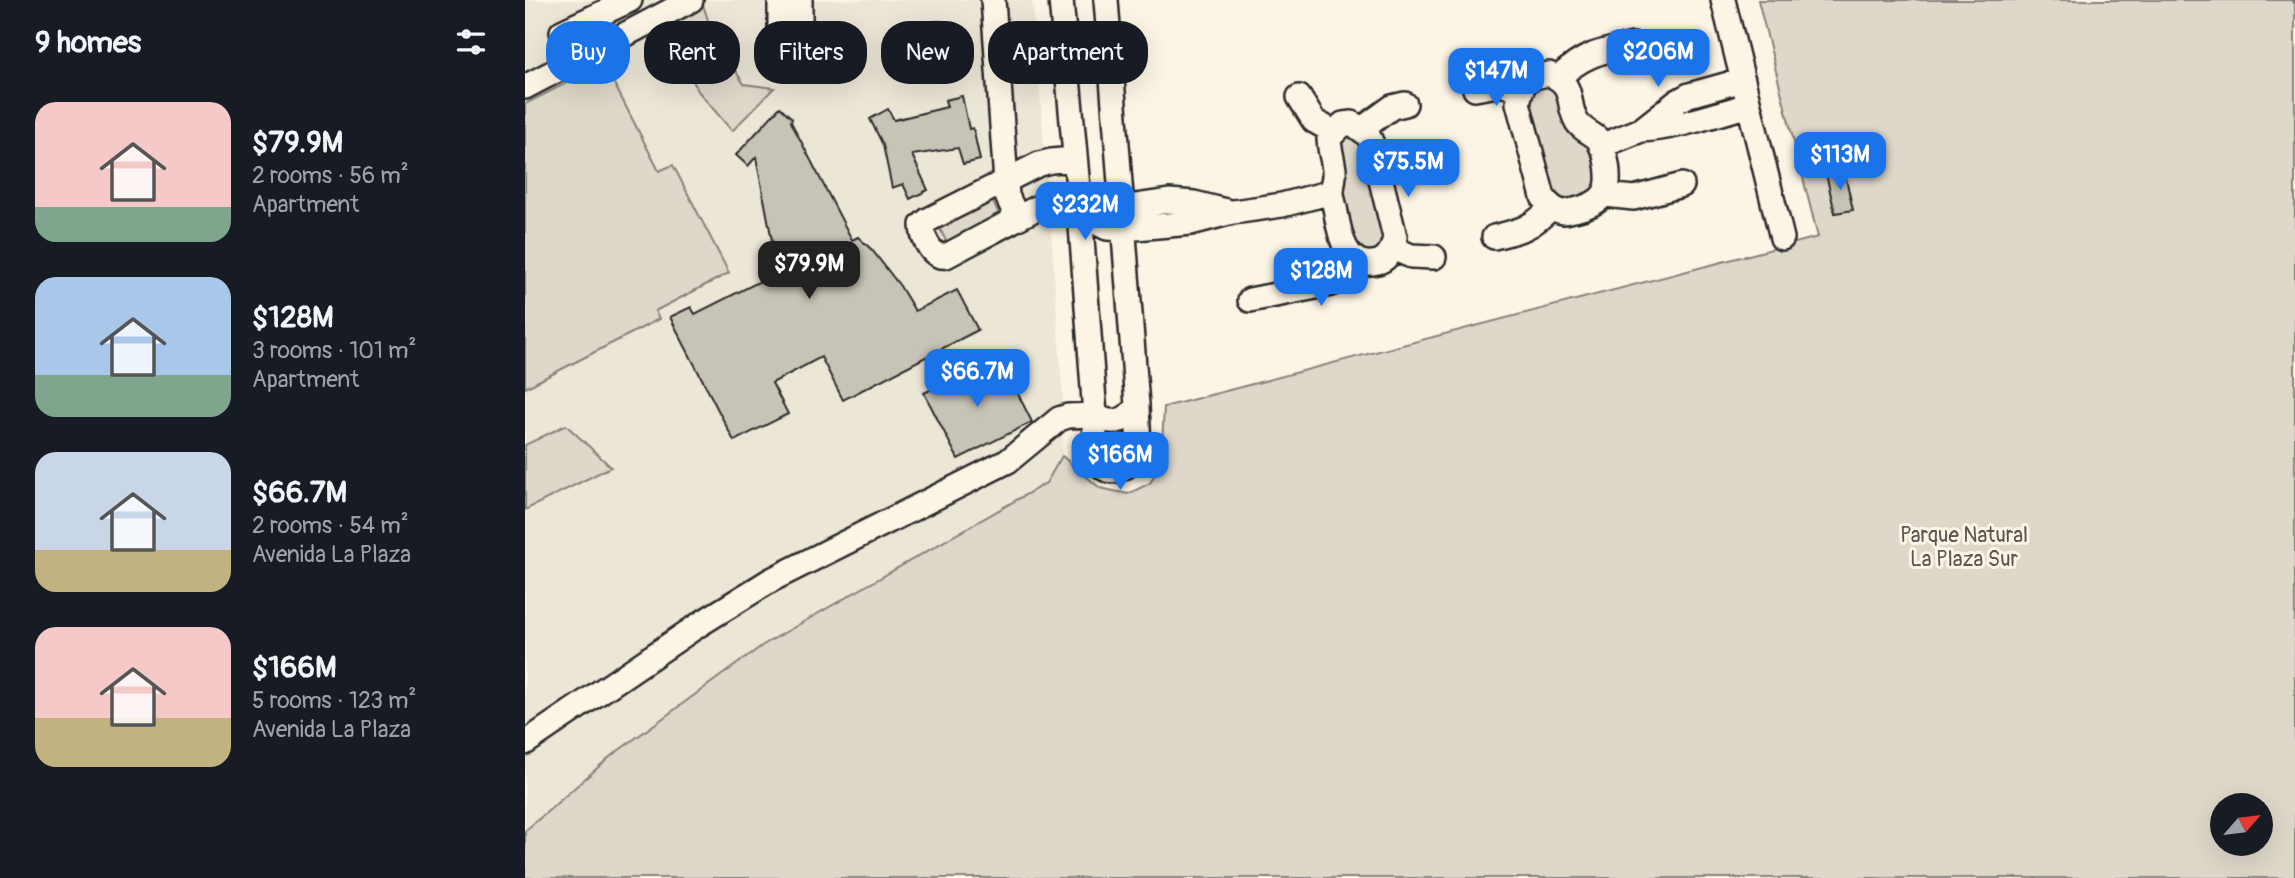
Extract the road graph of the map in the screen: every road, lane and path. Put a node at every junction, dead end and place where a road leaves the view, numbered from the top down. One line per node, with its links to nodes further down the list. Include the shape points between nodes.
1 (630, 0): 9 (street)
2 (691, 0): 13 (street)
3 (780, 0): 4 (street, via 790,59)
4 (800, 0)
5 (993, 0): 24 (street)
6 (1061, 0): 23 (street)
7 (1106, 0): 31 (street)
8 (1723, 0): 12 (street)
9 (585, 21)
10 (1633, 45): 11 (street, via 1592,54)
11 (1558, 78): 15 (street, via 1534,76); 22 (street, via 1568,87 1576,121)
12 (1742, 80): 18 (street); 20 (street, via 1678,101)
13 (525, 87)
14 (1475, 89): 15 (street, via 1503,84)
15 (1520, 90): 29 (street, via 1518,103 1543,197)
16 (1299, 97): 21 (street, via 1314,121)
17 (1405, 104): 19 (street, via 1392,107)
18 (1749, 105): 20 (street, via 1689,123); 33 (street)
19 (1361, 129): 21 (street, via 1352,123); 34 (street, via 1372,144 1395,237)
20 (1641, 130): 22 (street)
21 (1334, 131): 26 (street, via 1329,138 1335,177)
22 (1601, 146): 27 (street, via 1608,176)
23 (1075, 159): 24 (street, via 1045,162); 28 (street)
24 (1006, 181): 30 (street, via 1008,201); 30 (street, via 928,220 922,231 934,254 943,257)
25 (1682, 185): 27 (street, via 1634,198)
26 (1332, 192): 31 (street, via 1191,223); 36 (street, via 1345,250)
27 (1605, 195): 29 (street, via 1590,206 1564,212)
28 (1079, 199): 30 (street, via 1055,200); 31 (street, via 1095,222 1107,228); 39 (street)
29 (1551, 207): 32 (street, via 1535,224)
30 (1017, 218)
31 (1123, 218): 38 (street)
32 (1494, 237)
33 (1782, 239)
34 (1393, 248): 35 (street, via 1411,256); 36 (street, via 1382,261)
35 (1433, 257)
36 (1362, 263): 37 (street, via 1352,275 1331,284)
37 (1250, 300)
38 (1136, 405): 39 (street, via 1119,421); 39 (street, via 1136,450 1131,462 1119,470 1107,471 1098,460)
39 (1095, 415): 40 (street, via 1055,421 1008,461 771,580)
40 (525, 743)

